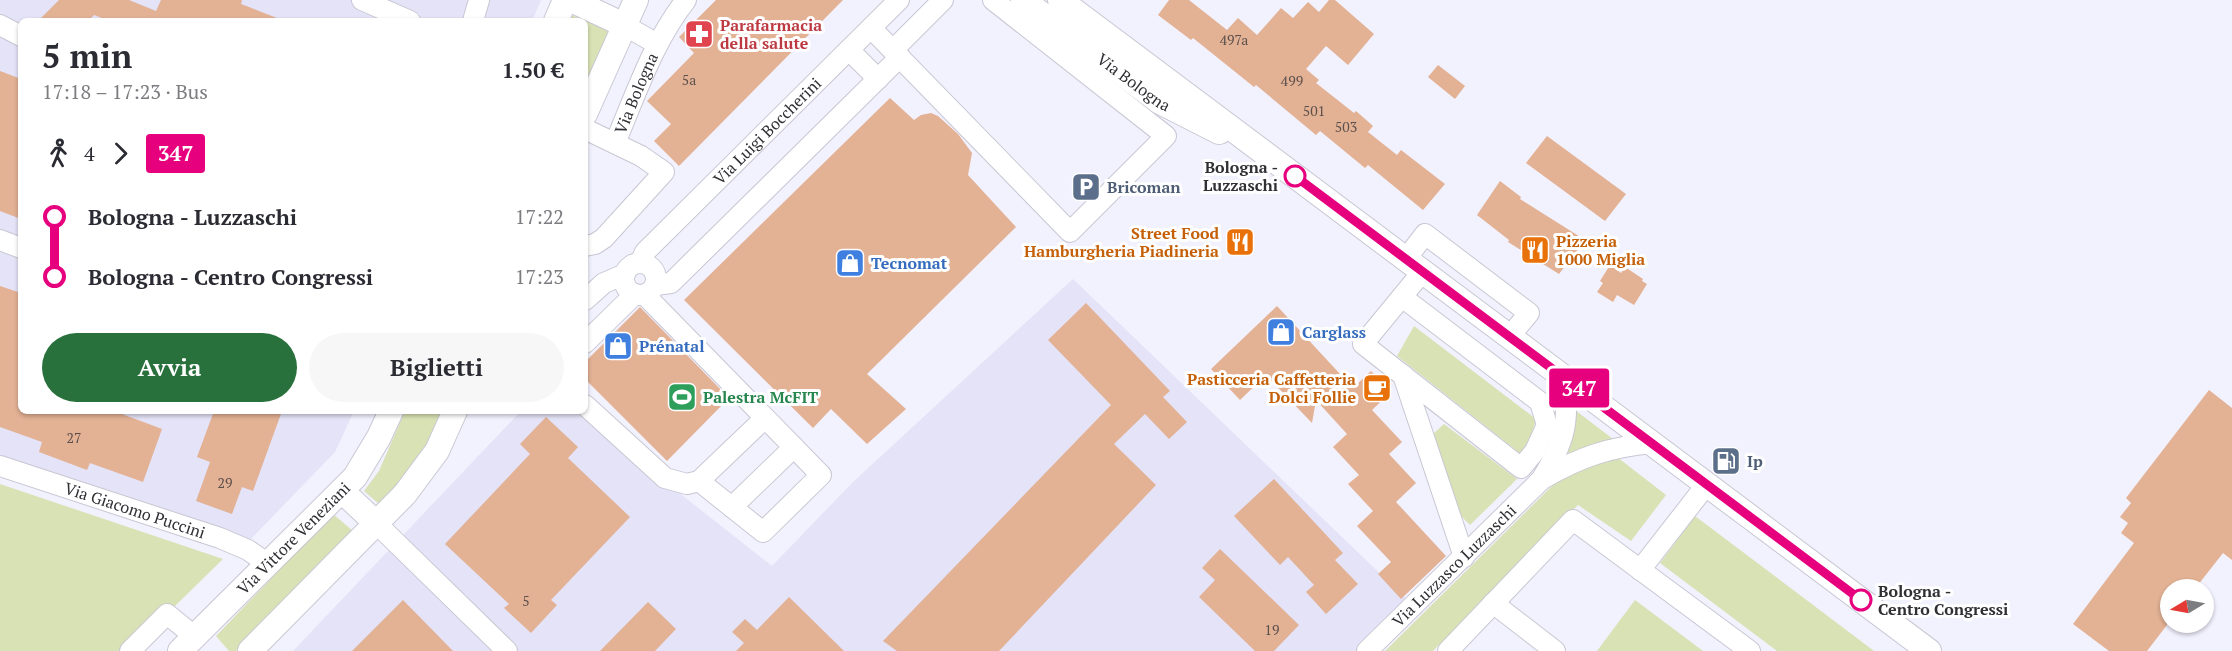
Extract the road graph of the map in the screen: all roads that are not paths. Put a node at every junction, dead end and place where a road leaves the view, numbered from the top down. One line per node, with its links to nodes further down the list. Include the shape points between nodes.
1 (479, 0): 13 (street)
2 (565, 0): 14 (main road)
3 (571, 0): 16 (main road)
4 (636, 0): 16 (main road)
5 (686, 0): 19 (street, Via Bologna)
6 (899, 0): 17 (street, Via Luigi Boccherini)
7 (943, 0): 21 (street)
8 (993, 0): 21 (street, via 1166,136 1070,232)
9 (1023, 0): 26 (main road, Via Bologna, via 1160,102)
10 (1060, 0): 26 (main road, Via Bologna)
11 (370, 2): 12 (street)
12 (404, 18)
13 (473, 18)
14 (557, 18)
15 (0, 25): 18 (street)
16 (624, 25): 19 (street, Via Bologna); 23 (main road)
17 (871, 28): 20 (street, Via Luigi Boccherini); 21 (street)
18 (18, 34)
19 (657, 44): 25 (street, Via Bologna)
20 (849, 50): 22 (street); 31 (street, Via Luigi Boccherini)
21 (896, 53): 22 (street)
22 (878, 79): 32 (street, via 671,283)
23 (588, 107)
24 (588, 130): 25 (street, Via Bologna)
25 (615, 143): 28 (street, Via Bologna, via 664,172 604,238)
26 (1255, 146): 30 (main road, Via Bologna)
27 (0, 240): 29 (street)
28 (588, 245)
29 (18, 247)
30 (1414, 265): 34 (street); 35 (main road, Via Bologna); 35 (street, via 1425,234 1528,313)
31 (632, 268): 32 (street, via 625,286); 32 (street, via 652,269 655,274); 33 (street, Via Luigi Boccherini)
32 (645, 291): 36 (street); 42 (street)
33 (588, 297)
34 (1402, 297): 37 (street, via 1363,344); 37 (street, via 1540,402 1547,425 1536,451 1521,468)
35 (1510, 336): 38 (main road, Via Bologna)
36 (588, 340)
37 (1403, 375): 52 (street)
38 (1564, 377): 43 (main road, Via Bologna); 46 (street, Via Luzzasco Luzzaschi, via 1565,430 1553,462)
39 (588, 408): 47 (street, via 665,478 687,484)
40 (389, 414): 49 (main road, Via Vittore Veneziani, via 364,464)
41 (454, 414): 51 (main road, via 430,461)
42 (765, 418): 44 (street); 47 (street)
43 (1652, 443): 46 (street, Via Luzzasco Luzzaschi, via 1589,455); 48 (main road, Via Bologna)
44 (794, 447): 50 (street); 50 (street, via 821,475 763,532)
45 (0, 466): 53 (street, Via Giacomo Puccini, via 220,538)
46 (1541, 480): 52 (street, Via Luzzasco Luzzaschi)
47 (699, 481): 50 (street)
48 (1707, 484): 54 (street); 64 (main road, Via Bologna)
49 (342, 490): 51 (main road); 53 (main road, Via Vittore Veneziani)
50 (732, 507)
51 (377, 524): 58 (main road); 59 (street)
52 (1464, 557): 60 (street, Via Luzzasco Luzzaschi)
53 (268, 564): 56 (main road, Via Vittore Veneziani)
54 (1640, 570): 55 (street, via 1573,520); 63 (street)
55 (1493, 603): 61 (street); 62 (street)
56 (194, 646): 57 (street, via 167,614)
57 (130, 651)
58 (250, 651)
59 (507, 651)
60 (1367, 651)
61 (1448, 651)
62 (1554, 651)
63 (1750, 651)
64 (1929, 651)

